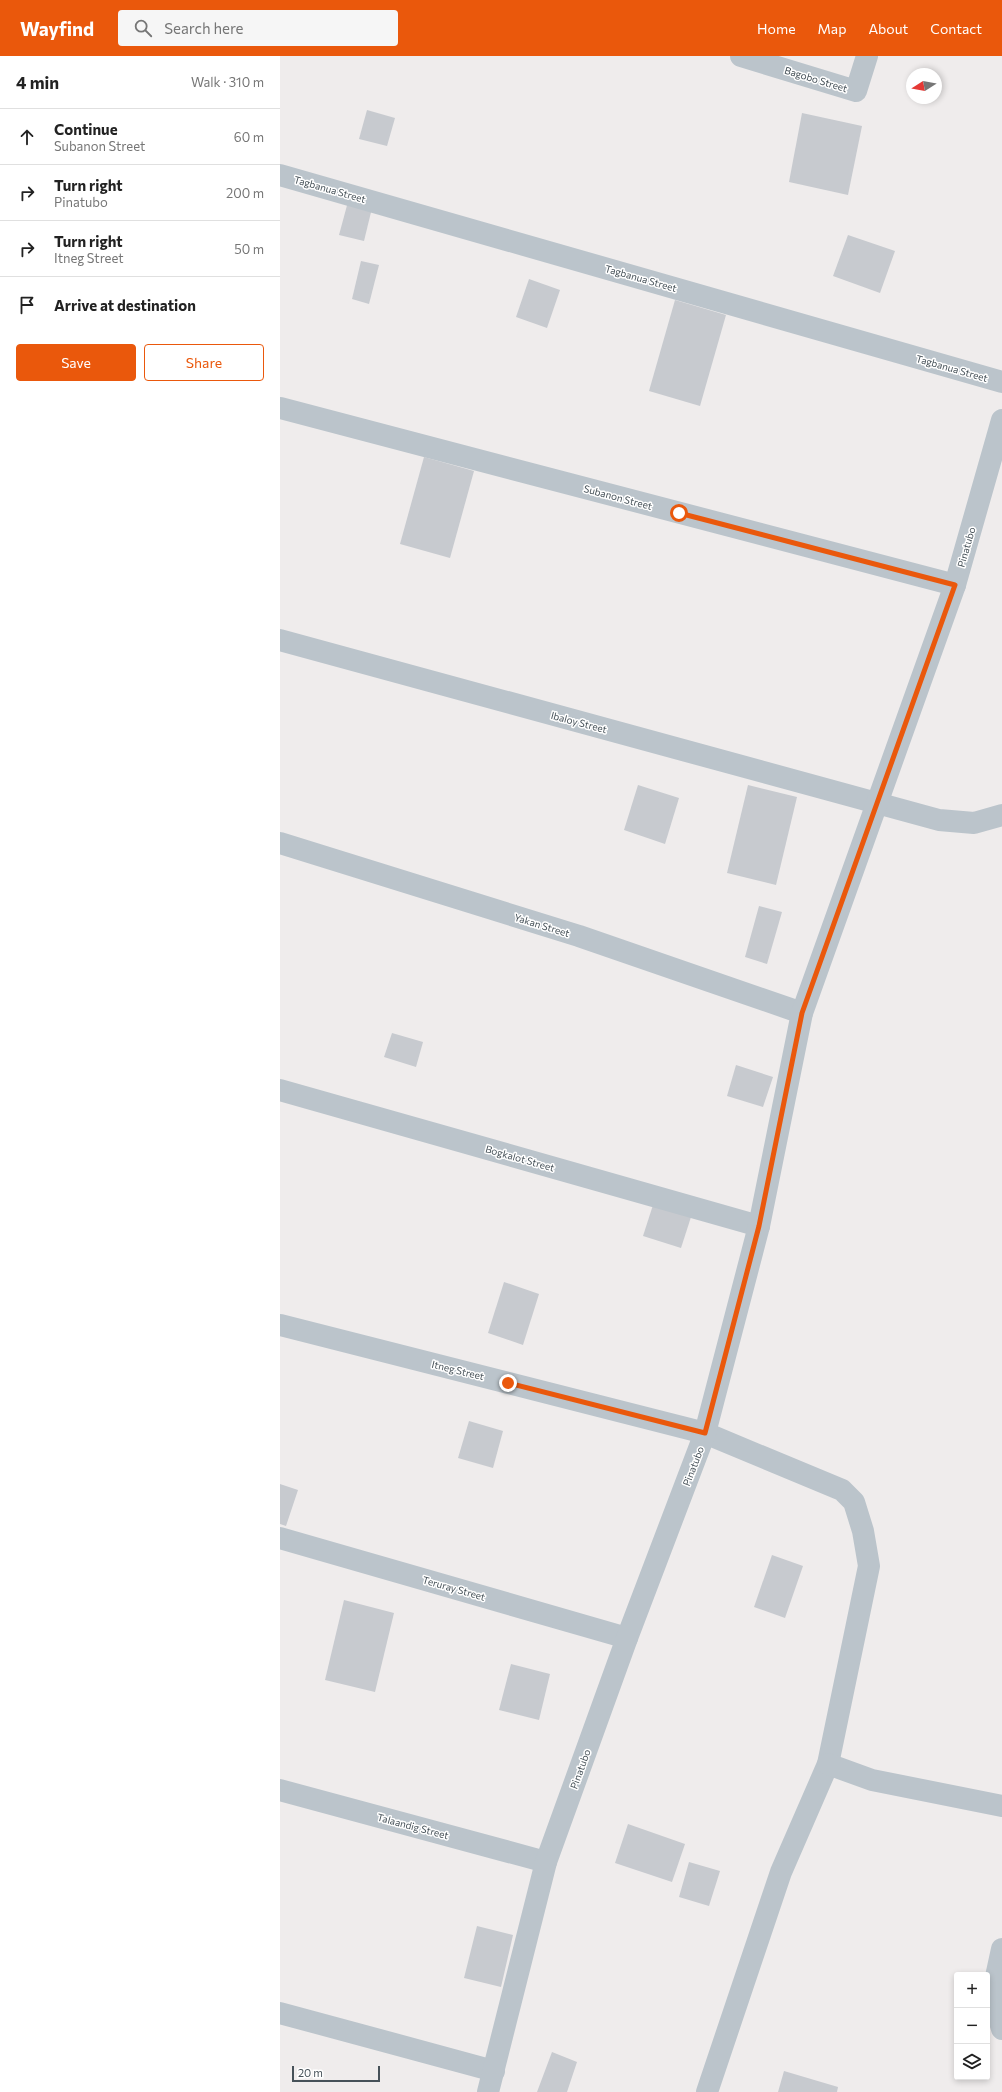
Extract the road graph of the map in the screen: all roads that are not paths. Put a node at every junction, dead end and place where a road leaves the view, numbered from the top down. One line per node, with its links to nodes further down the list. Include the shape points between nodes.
1 (742, 56): 2 (street, Bagobo Street, via 856,91)
2 (867, 56)
3 (280, 175): 4 (street, Tagbanua Street)
4 (1002, 382)
5 (280, 408): 7 (street, Subanon Street)
6 (1002, 420): 7 (street, Pinatubo)
7 (955, 585): 9 (street, Pinatubo)
8 (280, 640): 9 (street, Ibaloy Street)
9 (878, 803): 10 (street, Ibaloy Street, via 939,820 974,823); 12 (street, Pinatubo)
10 (1002, 815)
11 (280, 843): 12 (street, Yakan Street, via 578,936)
12 (802, 1013): 14 (street, Pinatubo)
13 (280, 1090): 14 (street, Bogkalot Street)
14 (759, 1226): 16 (street, Pinatubo)
15 (280, 1325): 16 (street, Itneg Street)
16 (705, 1433): 18 (street, Pinatubo); 19 (street, Itneg Street, via 842,1490 854,1502 863,1531 869,1566)
17 (280, 1538): 18 (street, Teruray Street)
18 (628, 1638): 22 (street, Pinatubo)
19 (828, 1764): 21 (street, via 872,1780); 28 (street, Itneg Street, via 781,1872)
20 (280, 1790): 22 (street, Talaandig Street)
21 (1002, 1806)
22 (546, 1862): 26 (street, Pinatubo)
23 (1002, 1949): 25 (street, via 992,1995)
24 (280, 2013): 26 (street)
25 (1002, 2028)
26 (494, 2072): 27 (street, Pinatubo)
27 (488, 2092)
28 (707, 2092)

